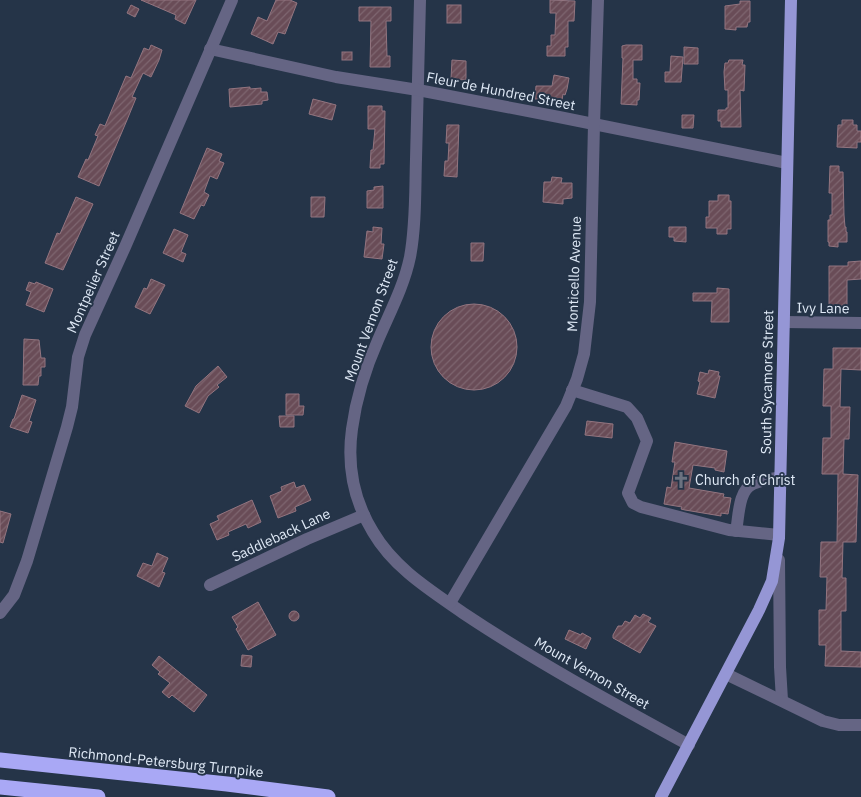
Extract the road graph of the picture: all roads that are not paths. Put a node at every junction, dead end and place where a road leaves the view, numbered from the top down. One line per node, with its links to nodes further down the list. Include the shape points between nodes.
1 (232, 0): 5 (street, Montpelier Street)
2 (420, 0): 6 (street, Mount Vernon Street)
3 (598, 0): 7 (street, Monticello Avenue)
4 (791, 0): 8 (main road, South Sycamore Street)
5 (210, 49): 6 (street, Fleur de Hundred Street, via 336,77); 18 (street, Montpelier Street, via 85,335 78,357 67,427 27,561 14,594)
6 (418, 90): 7 (street, Fleur de Hundred Street); 13 (street, Mount Vernon Street, via 410,255 399,293 366,370 352,430 352,479)
7 (594, 124): 8 (street, Fleur de Hundred Street); 11 (street, Monticello Avenue, via 590,302 584,354)
8 (787, 163): 9 (main road, South Sycamore Street)
9 (784, 322): 10 (street, Ivy Lane); 12 (main road, South Sycamore Street)
10 (861, 324)
11 (572, 390): 14 (street, via 627,407 637,418 647,441 628,494 633,503); 17 (street, Monticello Avenue, via 546,442)
12 (780, 477): 14 (street, via 752,484 745,490); 15 (main road, South Sycamore Street)
13 (364, 515): 16 (street, Saddleback Lane, via 307,538); 17 (street, Mount Vernon Street, via 374,534 402,567)
14 (736, 531): 15 (street)
15 (779, 537): 19 (main road, South Sycamore Street, via 772,581); 20 (street)
16 (210, 585)
17 (450, 603): 22 (street, Mount Vernon Street, via 537,659)
18 (0, 613)
19 (726, 674): 20 (street); 22 (main road, South Sycamore Street)
20 (782, 700): 21 (street, via 823,721)
21 (861, 725)
22 (689, 744): 27 (main road, South Sycamore Street)
23 (0, 760): 26 (highway, Richmond-Petersburg Turnpike)
24 (0, 787): 25 (highway)
25 (98, 797)
26 (328, 797)
27 (661, 797)

